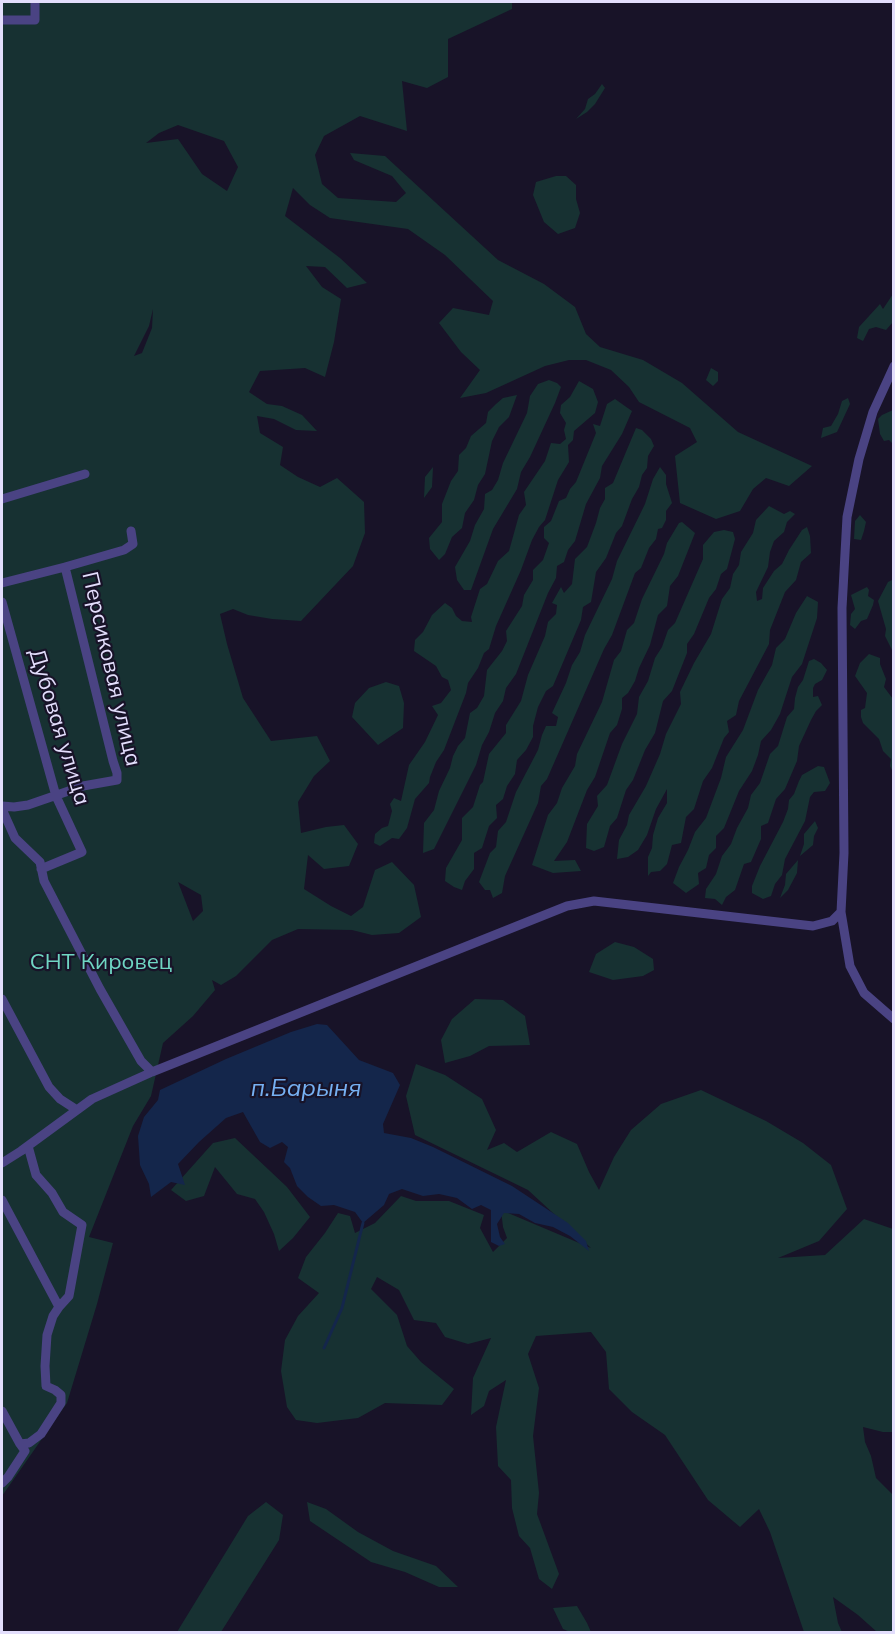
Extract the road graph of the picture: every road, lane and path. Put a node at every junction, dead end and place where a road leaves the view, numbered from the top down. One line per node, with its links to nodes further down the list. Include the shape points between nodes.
1 (35, 2): 2 (street, via 35,20)
2 (2, 20)
3 (894, 366): 13 (street, via 873,412 847,517 842,608)
4 (85, 474): 5 (street)
5 (2, 499)
6 (131, 531): 7 (street, Персиковая улица, via 133,544 124,550)
7 (65, 567): 8 (street); 10 (street, Персиковая улица, via 117,780)
8 (2, 583)
9 (2, 602): 10 (street, Дубовая улица)
10 (56, 796): 11 (street, Персиковая улица); 12 (street, Дубовая улица, via 82,852)
11 (2, 807): 12 (street, via 15,838 40,862)
12 (41, 869): 16 (street, via 44,882 100,989 141,1061)
13 (842, 912): 15 (street, via 850,966 864,993); 16 (street, via 832,921 813,926 594,901 567,906)
14 (2, 999): 17 (street, via 49,1087)
15 (894, 1019)
16 (152, 1072): 17 (street, via 92,1099)
17 (77, 1110): 18 (street)
18 (28, 1146): 19 (street); 21 (street, via 36,1175 63,1212 82,1225 69,1296)
19 (2, 1163)
20 (2, 1200): 21 (street)
21 (59, 1307): 23 (street, via 47,1335 45,1366 46,1386 61,1395 61,1403 41,1434)
22 (2, 1411): 23 (street)
23 (20, 1444): 24 (street, via 25,1451)
24 (2, 1484)

